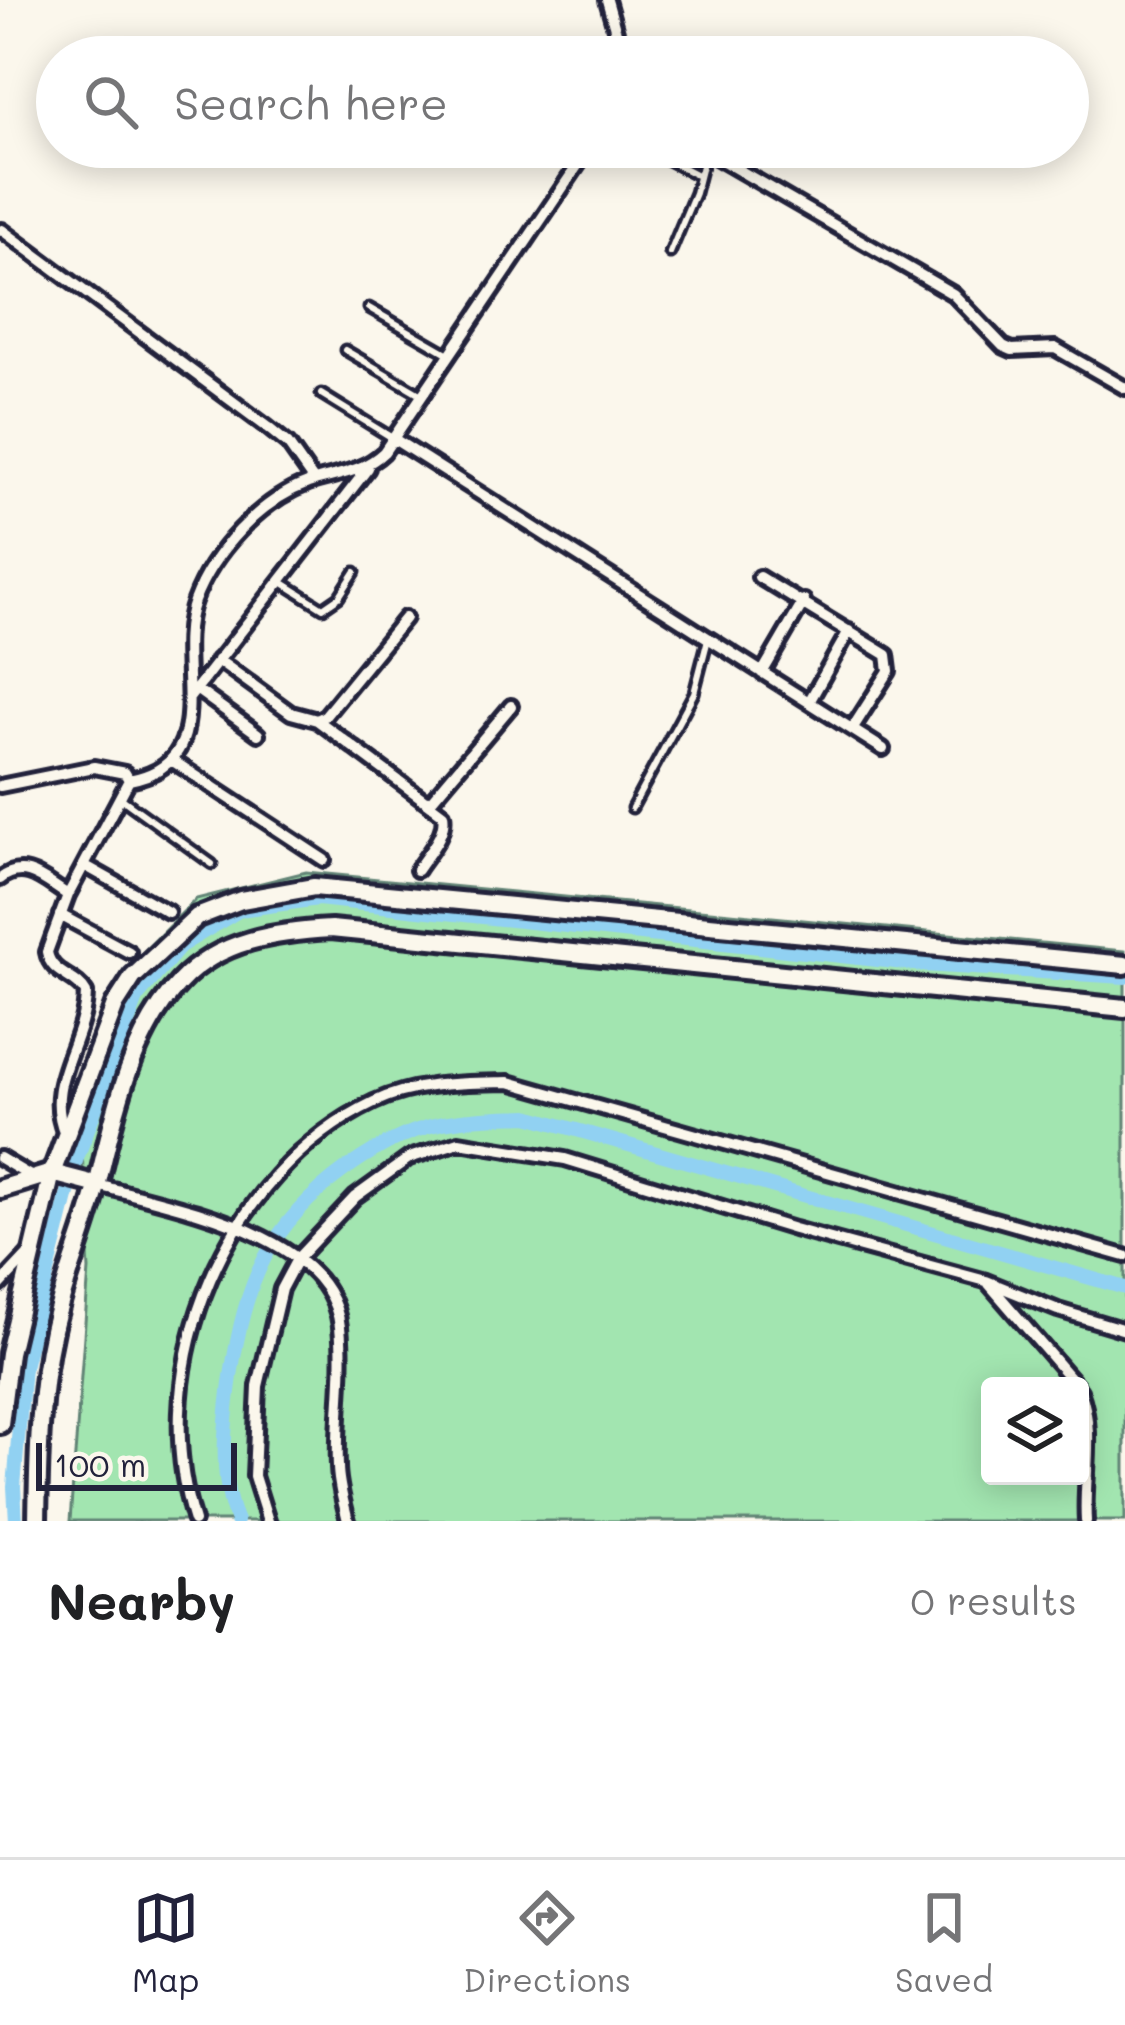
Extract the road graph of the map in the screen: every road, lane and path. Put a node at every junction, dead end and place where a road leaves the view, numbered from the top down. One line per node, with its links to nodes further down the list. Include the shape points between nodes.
1 (607, 0): 2 (street)
2 (617, 36)
3 (576, 168): 12 (street)
4 (684, 168): 7 (lane)
5 (700, 168): 7 (lane)
6 (735, 168): 13 (street, via 953,294 1004,346 1054,348)
7 (699, 176): 9 (lane)
8 (2, 230): 18 (street, via 278,436)
9 (670, 253)
10 (369, 308): 12 (lane)
11 (345, 350): 15 (lane)
12 (451, 355): 15 (street)
13 (1125, 388)
14 (321, 394): 16 (lane)
15 (423, 396): 16 (street)
16 (394, 439): 17 (street); 25 (street)
17 (370, 465): 18 (street); 21 (street)
18 (314, 481): 28 (street, via 262,509 208,572 187,630)
19 (356, 572): 21 (lane, via 323,608)
20 (759, 577): 22 (street)
21 (280, 580): 26 (street)
22 (804, 602): 24 (street); 27 (street)
23 (405, 618): 31 (street)
24 (849, 631): 29 (street); 32 (street, via 891,662)
25 (708, 639): 27 (street); 40 (lane, via 694,693)
26 (218, 660): 28 (street); 31 (street, via 291,712)
27 (762, 673): 29 (street)
28 (193, 693): 33 (street); 35 (street)
29 (809, 702): 32 (street)
30 (511, 706): 39 (street)
31 (317, 720): 39 (street)
32 (852, 729): 34 (street)
33 (258, 734)
34 (883, 749)
35 (173, 761): 36 (street); 41 (street)
36 (129, 780): 37 (street, via 94,767); 38 (street)
37 (0, 786)
38 (122, 799): 42 (lane); 43 (street)
39 (430, 802): 44 (street, via 445,825)
40 (632, 808)
41 (324, 860)
42 (212, 865)
43 (84, 866): 46 (street); 47 (street)
44 (417, 870)
45 (0, 879): 46 (street, via 22,869)
46 (68, 895): 48 (street)
47 (168, 912)
48 (60, 915): 49 (street); 52 (street, via 48,960 86,993 58,1087)
49 (129, 952)
50 (1125, 965): 52 (street, via 314,887 241,899 175,934 116,1005)
51 (1125, 1008): 56 (street, via 331,929 285,932 203,962 159,1008)
52 (66, 1137): 54 (street)
53 (0, 1159): 55 (street)
54 (56, 1174): 55 (street); 56 (street); 59 (street)
55 (32, 1177): 57 (street)
56 (94, 1184): 58 (street); 68 (street, via 52,1333 38,1439)
57 (0, 1189)
58 (235, 1226): 60 (street); 61 (street, via 316,1136 376,1100 432,1084 508,1082); 69 (street, via 188,1354 178,1438)
59 (33, 1250): 63 (street); 66 (street)
60 (293, 1256): 62 (street, via 410,1158 459,1142 565,1160); 70 (street, via 258,1386 254,1476); 71 (street, via 332,1300 340,1325 338,1472)
61 (1125, 1256)
62 (986, 1281): 64 (street); 65 (street)
63 (0, 1286)
64 (1125, 1330)
65 (1068, 1377)
66 (0, 1424)
67 (1085, 1485): 72 (street)
68 (38, 1521)
69 (194, 1521)
70 (268, 1521)
71 (348, 1521)
72 (1086, 1521)

